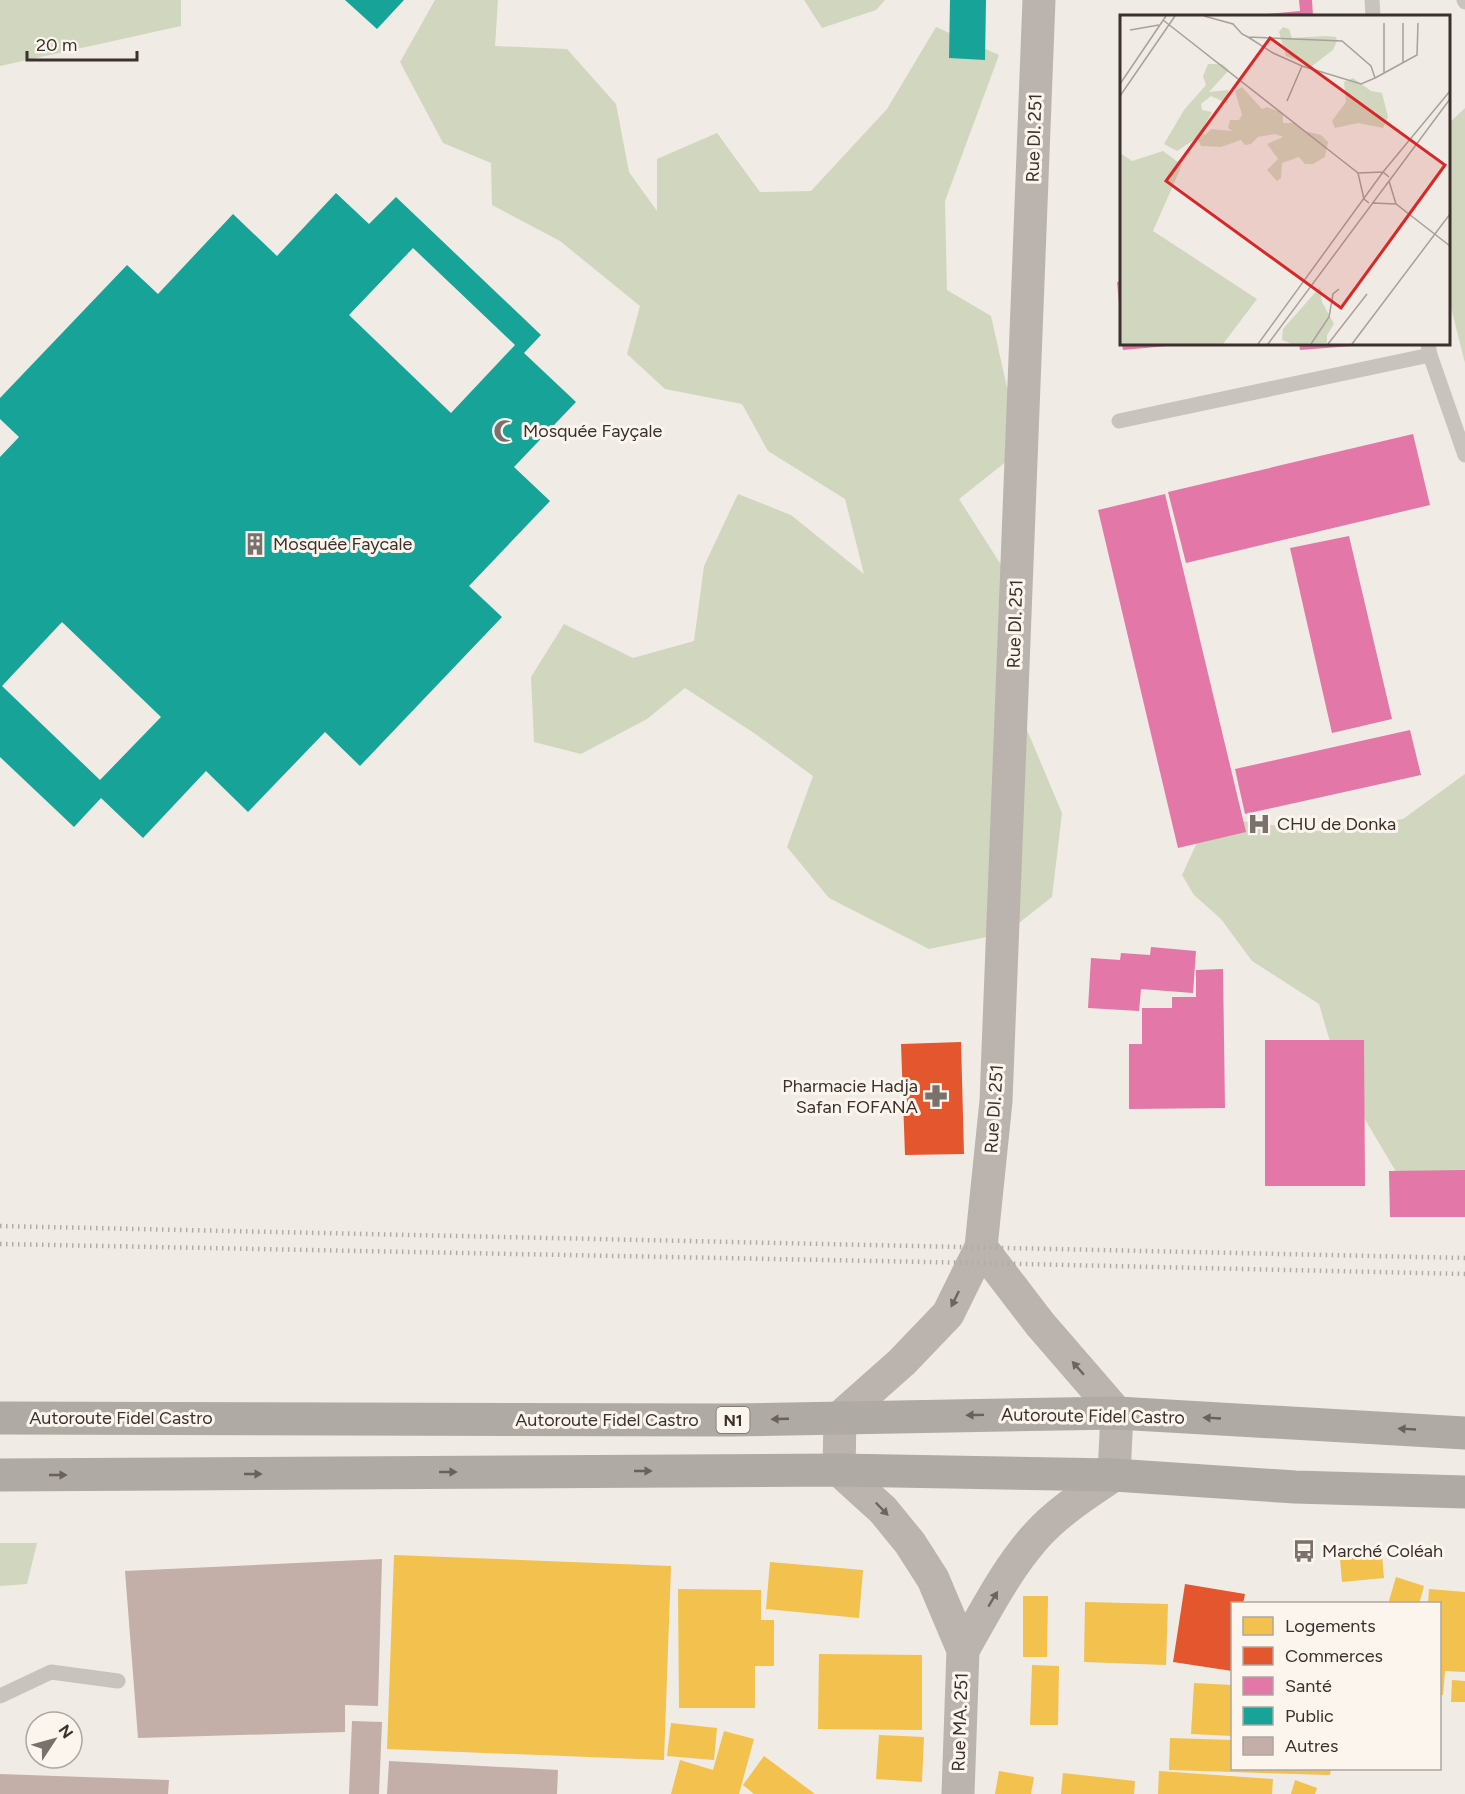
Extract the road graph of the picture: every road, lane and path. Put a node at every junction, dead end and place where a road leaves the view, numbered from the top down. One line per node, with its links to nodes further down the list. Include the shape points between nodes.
1 (1039, 0): 7 (main road, Rue DI. 251, via 996,1101)
2 (1372, 0): 3 (lane)
3 (1373, 15)
4 (1429, 349): 5 (lane); 6 (lane)
5 (1119, 421)
6 (1465, 455)
7 (981, 1247): 8 (main road, one-way to 7, via 1040,1324); 9 (main road, one-way to 9, via 948,1314)
8 (1117, 1413): 9 (highway, Autoroute Fidel Castro / N1, one-way to 9); 11 (highway, Autoroute Fidel Castro / N1, one-way to 8); 14 (main road)
9 (840, 1417): 10 (highway, Autoroute Fidel Castro / N1, one-way to 10); 12 (main road)
10 (0, 1418)
11 (1465, 1432)
12 (838, 1470): 13 (highway, one-way to 12); 14 (highway); 16 (main road, one-way to 16, via 883,1510 910,1543 933,1579)
13 (0, 1475)
14 (1114, 1475): 15 (highway, via 1295,1487); 16 (main road, one-way to 14, via 1011,1568 1039,1533 1072,1503)
15 (1465, 1492)
16 (963, 1650): 19 (main road, Rue MA. 251)
17 (118, 1681): 18 (lane, via 51,1672)
18 (0, 1696)
19 (958, 1794)

